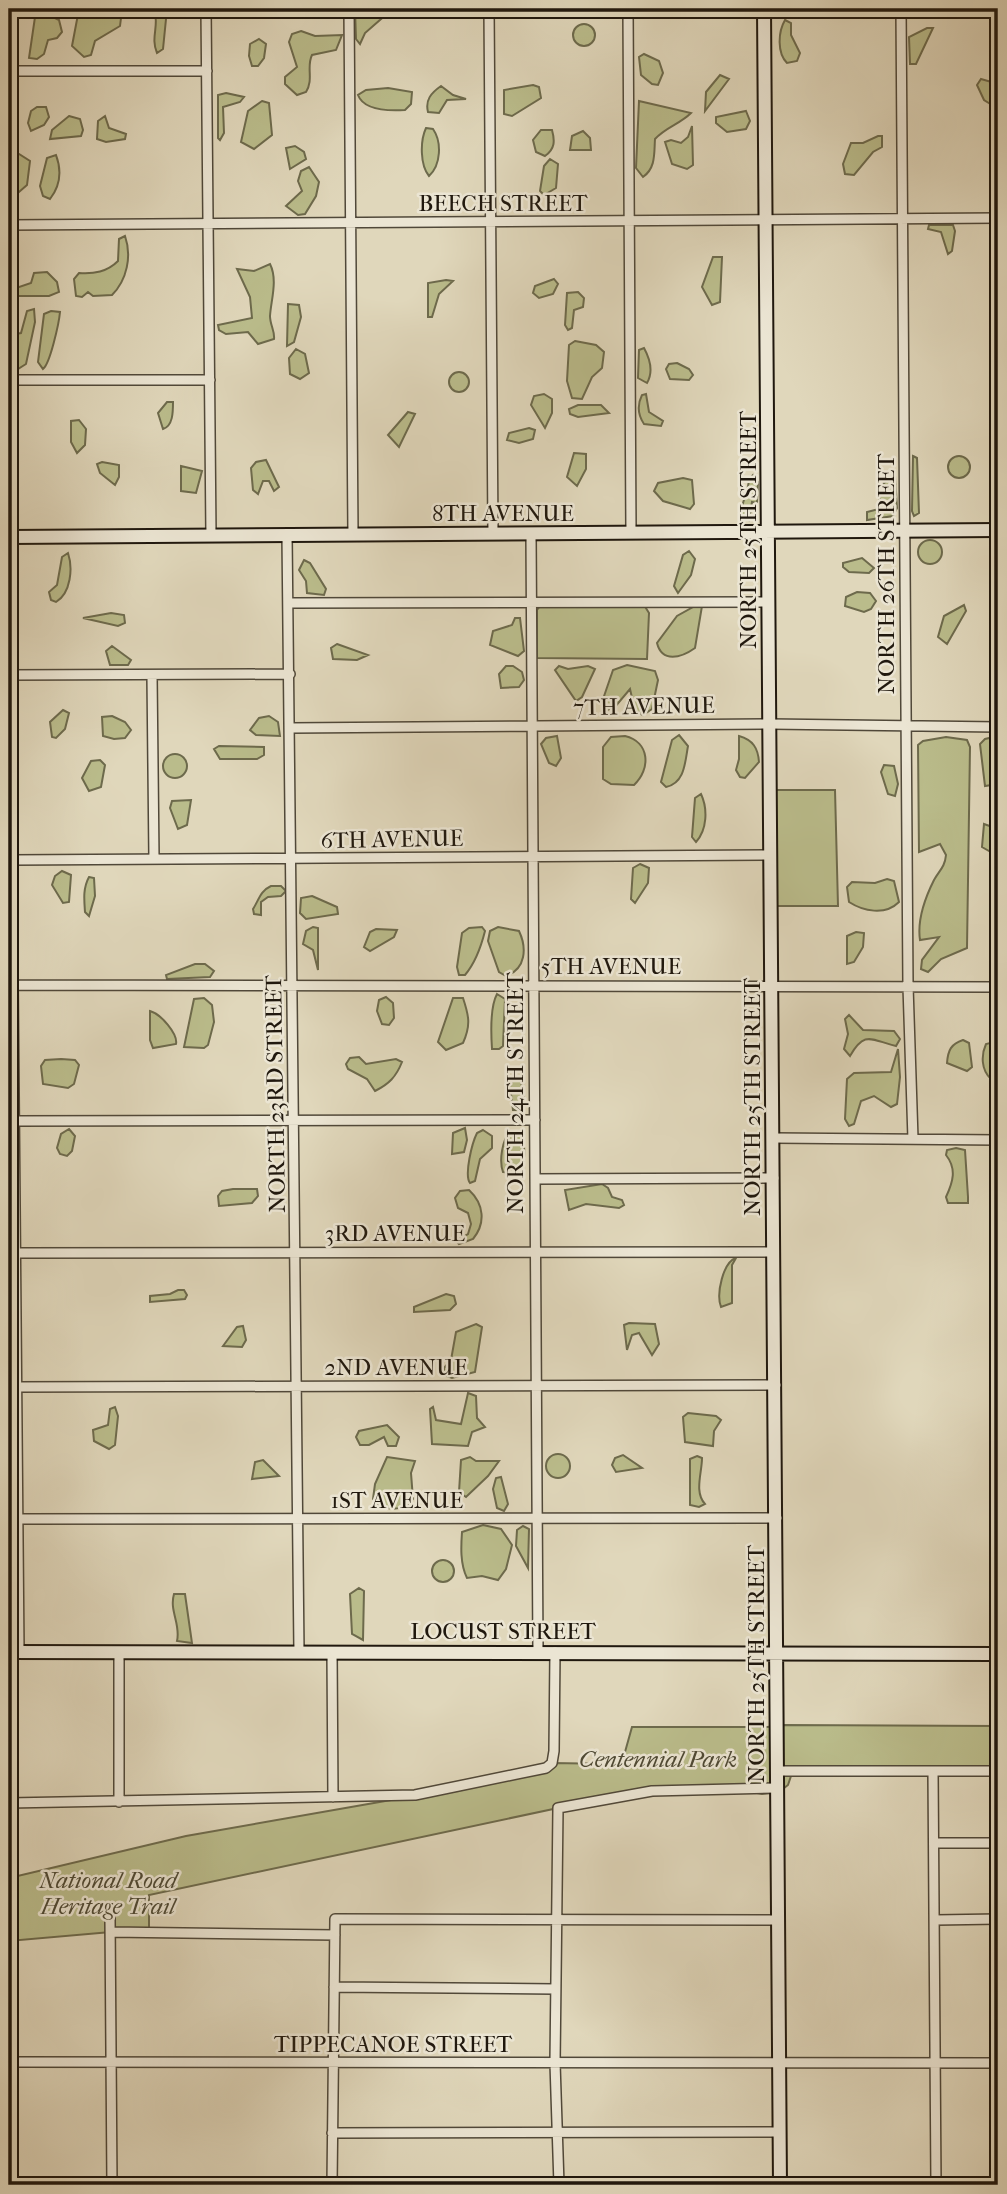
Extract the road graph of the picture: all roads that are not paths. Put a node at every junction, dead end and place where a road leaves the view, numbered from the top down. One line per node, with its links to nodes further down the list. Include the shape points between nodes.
1 (206, 9): 8 (street)
2 (349, 9): 15 (street)
3 (489, 9): 13 (street)
4 (628, 9): 12 (street)
5 (764, 9): 11 (street, NORTH 25TH STREET)
6 (901, 9): 9 (street, NORTH 26TH STREET)
7 (9, 71): 8 (street)
8 (207, 71): 14 (street)
9 (902, 218): 10 (street, BEECH STREET); 11 (street, BEECH STREET); 19 (street, NORTH 26TH STREET)
10 (998, 218)
11 (766, 220): 12 (street, BEECH STREET); 22 (street, NORTH 25TH STREET)
12 (629, 222): 13 (street, BEECH STREET); 21 (street)
13 (491, 223): 15 (street, BEECH STREET); 23 (street)
14 (209, 224): 15 (street, BEECH STREET); 16 (street, BEECH STREET); 18 (street)
15 (350, 224): 26 (street)
16 (9, 225)
17 (9, 380): 18 (street)
18 (210, 380): 27 (street)
19 (905, 530): 20 (street, 8TH AVENUE); 22 (street, 8TH AVENUE); 36 (street, NORTH 26TH STREET)
20 (998, 530)
21 (631, 533): 22 (street, 8TH AVENUE); 24 (street, 8TH AVENUE)
22 (769, 533): 30 (street, NORTH 25TH STREET)
23 (494, 534): 24 (street, 8TH AVENUE); 26 (street, 8TH AVENUE)
24 (530, 534): 29 (street, NORTH 24TH STREET)
25 (287, 535): 26 (street, 8TH AVENUE); 27 (street, 8TH AVENUE); 31 (street, NORTH 23RD STREET)
26 (353, 535)
27 (211, 536): 28 (street, 8TH AVENUE)
28 (9, 537): 33 (street)
29 (531, 601): 30 (street); 31 (street); 37 (street, NORTH 24TH STREET)
30 (769, 602): 35 (street, NORTH 25TH STREET)
31 (289, 603): 32 (street, NORTH 23RD STREET)
32 (290, 674): 34 (street); 39 (street, NORTH 23RD STREET)
33 (10, 675): 34 (street); 40 (street)
34 (152, 675): 43 (street)
35 (770, 724): 36 (street, 7TH AVENUE); 37 (street, 7TH AVENUE); 41 (street, NORTH 25TH STREET)
36 (906, 726): 38 (street, 7TH AVENUE); 50 (street, NORTH 26TH STREET)
37 (532, 727): 39 (street, 7TH AVENUE); 42 (street, NORTH 24TH STREET)
38 (998, 727)
39 (291, 728): 44 (street, NORTH 23RD STREET)
40 (10, 814): 45 (street)
41 (771, 855): 42 (street, 6TH AVENUE); 48 (street, NORTH 25TH STREET)
42 (533, 856): 44 (street, 6TH AVENUE); 49 (street, NORTH 24TH STREET)
43 (154, 859): 44 (street, 6TH AVENUE); 45 (street, 6TH AVENUE)
44 (292, 859): 51 (street, NORTH 23RD STREET)
45 (12, 860): 46 (street)
46 (11, 905): 47 (street)
47 (13, 985): 51 (street, 5TH AVENUE); 53 (street)
48 (772, 985): 49 (street, 5TH AVENUE); 50 (street, 5TH AVENUE); 57 (street, NORTH 25TH STREET)
49 (534, 986): 51 (street, 5TH AVENUE); 54 (street, NORTH 24TH STREET)
50 (908, 986): 52 (street, 5TH AVENUE); 58 (street, NORTH 26TH STREET)
51 (293, 987): 56 (street, NORTH 23RD STREET)
52 (998, 987)
53 (11, 1055): 55 (street)
54 (535, 1120): 56 (street); 61 (street, NORTH 24TH STREET)
55 (15, 1121): 56 (street); 62 (street)
56 (294, 1121): 66 (street, NORTH 23RD STREET)
57 (774, 1138): 58 (street); 60 (street, NORTH 25TH STREET)
58 (913, 1139): 59 (street)
59 (998, 1140)
60 (774, 1178): 61 (street); 64 (street, NORTH 25TH STREET)
61 (535, 1179): 63 (street, NORTH 24TH STREET)
62 (12, 1236): 65 (street)
63 (536, 1252): 64 (street, 3RD AVENUE); 66 (street, 3RD AVENUE); 70 (street, NORTH 24TH STREET)
64 (775, 1252): 68 (street, NORTH 25TH STREET)
65 (16, 1253): 66 (street, 3RD AVENUE); 67 (street)
66 (295, 1253): 69 (street, NORTH 23RD STREET)
67 (13, 1376): 71 (street)
68 (776, 1385): 70 (street, 2ND AVENUE); 73 (street, NORTH 25TH STREET)
69 (297, 1386): 70 (street, 2ND AVENUE); 71 (street, 2ND AVENUE); 74 (street, NORTH 23RD STREET)
70 (537, 1386): 75 (street, NORTH 24TH STREET)
71 (17, 1387): 72 (street)
72 (15, 1514): 74 (street, 1ST AVENUE); 76 (street)
73 (777, 1518): 75 (street, 1ST AVENUE); 82 (street, NORTH 25TH STREET)
74 (298, 1519): 75 (street, 1ST AVENUE); 78 (street, NORTH 23RD STREET)
75 (537, 1519): 80 (street, NORTH 24TH STREET)
76 (14, 1652): 77 (street, LOCUST STREET)
77 (119, 1652): 78 (street, LOCUST STREET); 89 (street)
78 (299, 1652): 79 (street, LOCUST STREET)
79 (332, 1652): 80 (street, LOCUST STREET); 88 (street)
80 (538, 1652): 81 (street, LOCUST STREET)
81 (555, 1652): 82 (street, LOCUST STREET); 88 (street, via 552,1763 546,1768 431,1793)
82 (779, 1654): 83 (street, LOCUST STREET); 84 (street, NORTH 25TH STREET)
83 (998, 1654)
84 (777, 1771): 85 (street); 87 (street, NORTH 25TH STREET)
85 (933, 1771): 86 (street); 91 (street)
86 (998, 1771)
87 (777, 1788): 94 (street, via 652,1791 558,1808); 96 (street, NORTH 25TH STREET)
88 (333, 1797): 89 (street)
89 (119, 1802): 90 (street)
90 (9, 1804)
91 (934, 1843): 92 (street); 97 (street)
92 (998, 1843)
93 (110, 1918): 98 (street)
94 (555, 1919): 96 (street); 99 (street, via 335,1919); 101 (street)
95 (998, 1919): 97 (street)
96 (779, 1920): 106 (street, NORTH 25TH STREET)
97 (936, 1920): 107 (street)
98 (111, 1932): 99 (street); 103 (street)
99 (335, 1935): 100 (street)
100 (334, 1987): 101 (street); 104 (street)
101 (555, 1989): 105 (street)
102 (9, 2062): 103 (street, TIPPECANOE STREET)
103 (110, 2062): 104 (street, TIPPECANOE STREET); 112 (street)
104 (332, 2063): 105 (street, TIPPECANOE STREET); 110 (street)
105 (555, 2063): 106 (street, TIPPECANOE STREET); 111 (street)
106 (778, 2063): 107 (street, TIPPECANOE STREET); 109 (street, NORTH 25TH STREET)
107 (936, 2063): 108 (street, TIPPECANOE STREET); 116 (street)
108 (998, 2063)
109 (779, 2132): 111 (street); 115 (street, NORTH 25TH STREET)
110 (332, 2133): 111 (street); 113 (street)
111 (557, 2133): 114 (street)
112 (112, 2185)
113 (332, 2185)
114 (559, 2185)
115 (780, 2185)
116 (936, 2185)

